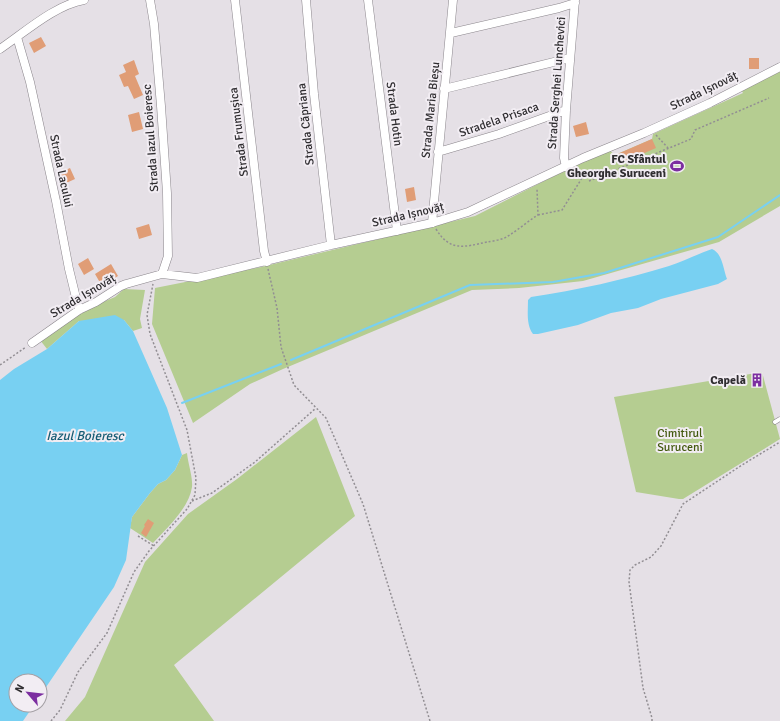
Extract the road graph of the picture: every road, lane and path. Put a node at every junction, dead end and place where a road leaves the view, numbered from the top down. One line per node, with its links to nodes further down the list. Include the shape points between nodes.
1 (84, 0): 9 (street, via 55,11)
2 (150, 0): 28 (street, Strada Iazul Boieresc, via 167,193 168,256)
3 (235, 0): 27 (street, Strada Frumușica)
4 (306, 0): 26 (street, Strada Căpriana)
5 (368, 0): 25 (street, Strada Hotin)
6 (454, 0): 8 (street, Strada Maria Bieșu)
7 (575, 2): 8 (street); 11 (street, Strada Serghei Lunchevici)
8 (451, 33): 13 (street, Strada Maria Bieșu)
9 (17, 37): 10 (street); 29 (street, Strada Lacului, via 30,82)
10 (0, 49)
11 (570, 58): 13 (street); 15 (street, Strada Serghei Lunchevici)
12 (780, 66): 16 (street, Strada Ișnovăț)
13 (444, 90): 18 (street, Strada Maria Bieșu)
14 (769, 98): 17 (path, via 695,130 691,139)
15 (566, 110): 18 (street, Stradela Prisaca); 19 (street, Strada Serghei Lunchevici)
16 (644, 133): 17 (path, via 657,136); 19 (street, Strada Ișnovăț)
17 (668, 148): 22 (path)
18 (438, 152): 24 (street, Strada Maria Bieșu)
19 (566, 167): 21 (street, Strada Ișnovăț)
20 (582, 178): 23 (path, via 562,210)
21 (535, 181): 23 (path); 24 (street, Strada Ișnovăț, via 468,212)
22 (589, 181)
23 (538, 215): 24 (path, via 507,237 463,247 442,238)
24 (432, 223): 25 (street, Strada Ișnovăț)
25 (397, 231): 26 (street, Strada Ișnovăț)
26 (331, 245): 27 (street, Strada Ișnovăț)
27 (267, 262): 28 (street, Strada Ișnovăț, via 197,278); 32 (path, via 277,308 281,347 294,385)
28 (162, 274): 29 (street, Strada Ișnovăț, via 121,286); 36 (path, via 152,286 147,315 150,334 187,430 196,478)
29 (79, 310): 30 (street, Strada Ișnovăț)
30 (32, 343): 31 (path)
31 (0, 365)
32 (316, 408): 36 (path, via 255,462 212,493); 40 (path, via 326,418 363,504)
33 (780, 419): 34 (lane)
34 (775, 422)
35 (780, 442): 41 (path, via 683,504 661,546 651,557 630,570 629,582 643,688)
36 (192, 501): 38 (path)
37 (138, 536): 38 (path)
38 (154, 546): 39 (path, via 134,572 107,633 78,672 60,710)
39 (51, 721)
40 (430, 721)
41 (652, 721)

